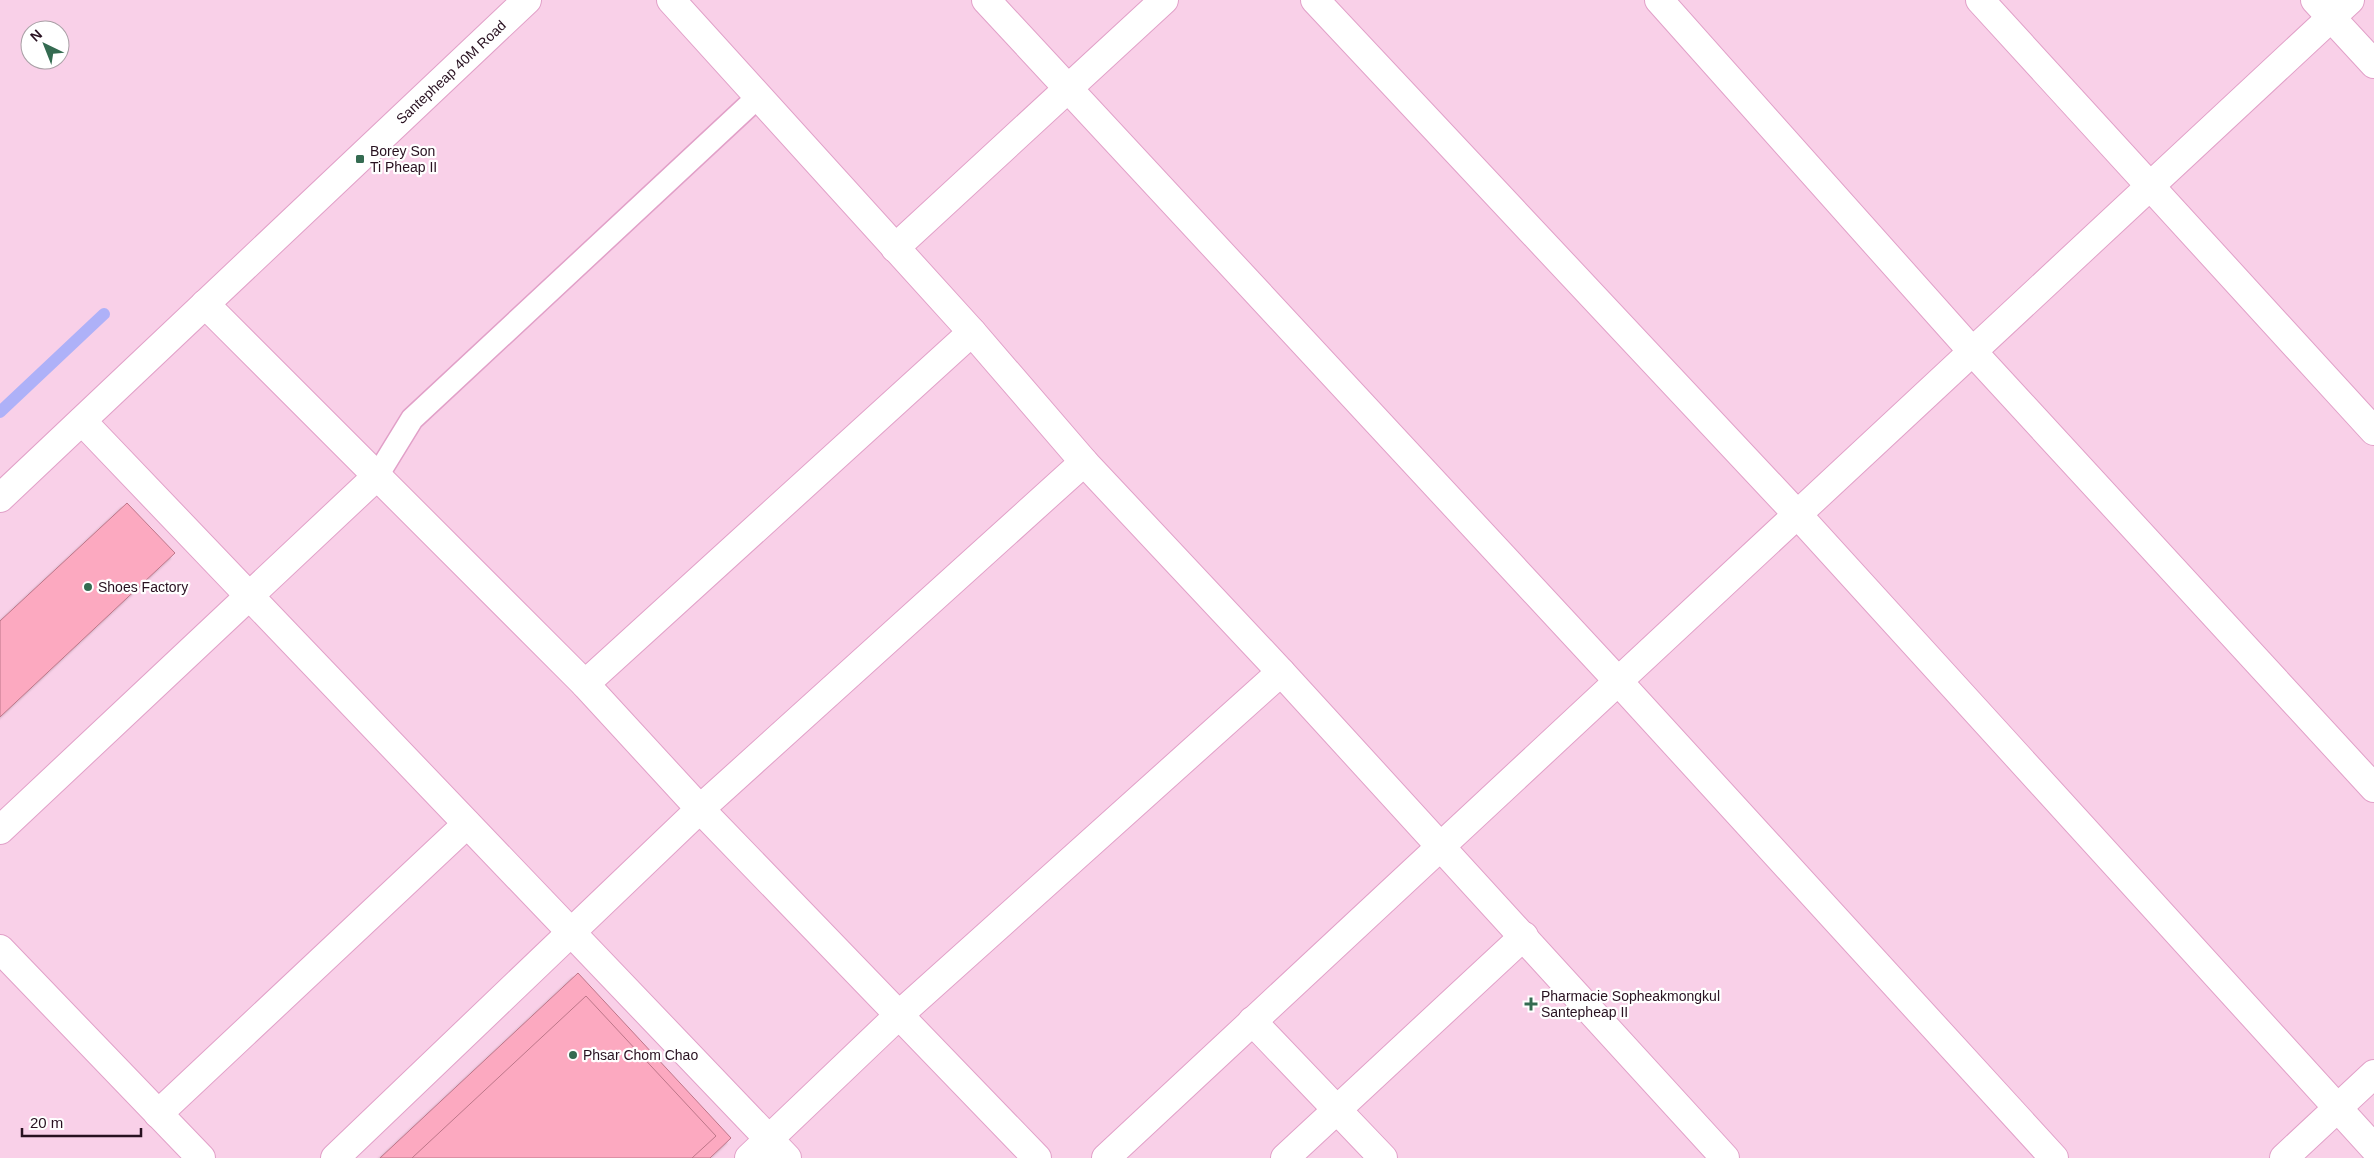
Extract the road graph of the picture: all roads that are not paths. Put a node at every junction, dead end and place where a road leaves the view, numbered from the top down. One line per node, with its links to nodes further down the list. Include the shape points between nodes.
1 (527, 0): 14 (street, Santepheap 40M Road)
2 (671, 0): 11 (street)
3 (986, 0): 10 (street)
4 (1164, 0): 10 (street)
5 (1315, 0): 22 (street)
6 (1659, 0): 16 (street)
7 (1980, 0): 12 (street)
8 (2332, 6): 9 (street); 12 (street)
9 (2374, 64)
10 (1069, 89): 13 (street); 25 (street)
11 (759, 96): 13 (street); 20 (lane, via 412,419)
12 (2148, 187): 16 (street); 18 (street)
13 (895, 248): 15 (street)
14 (205, 304): 17 (street, Santepheap 40M Road); 20 (street)
15 (972, 332): 19 (street); 26 (street)
16 (1972, 351): 22 (street); 27 (street)
17 (82, 421): 21 (street, Santepheap 40M Road); 23 (street)
18 (2374, 431)
19 (1084, 462): 24 (street); 28 (street)
20 (377, 476): 23 (street); 26 (street)
21 (0, 498)
22 (1797, 514): 25 (street); 38 (street)
23 (250, 596): 29 (street); 30 (street)
24 (1281, 672): 31 (street); 35 (street)
25 (1618, 681): 31 (street); 51 (street)
26 (584, 684): 28 (street)
27 (2374, 788)
28 (700, 809): 32 (street); 35 (street)
29 (467, 824): 32 (street); 40 (street)
30 (0, 830)
31 (1440, 847): 33 (street); 36 (street)
32 (571, 932): 42 (street); 44 (street)
33 (1524, 936): 39 (street); 50 (street)
34 (0, 949): 40 (street)
35 (900, 1014): 42 (street); 46 (street)
36 (1252, 1021): 39 (street); 47 (street)
37 (2374, 1074): 38 (street)
38 (2337, 1108): 41 (street); 52 (street)
39 (1338, 1109): 48 (street); 49 (street)
40 (158, 1114): 43 (street)
41 (2374, 1148)
42 (778, 1149): 45 (street)
43 (201, 1158)
44 (335, 1158)
45 (749, 1158)
46 (1037, 1158)
47 (1106, 1158)
48 (1285, 1158)
49 (1383, 1158)
50 (1725, 1158)
51 (2054, 1158)
52 (2284, 1158)

